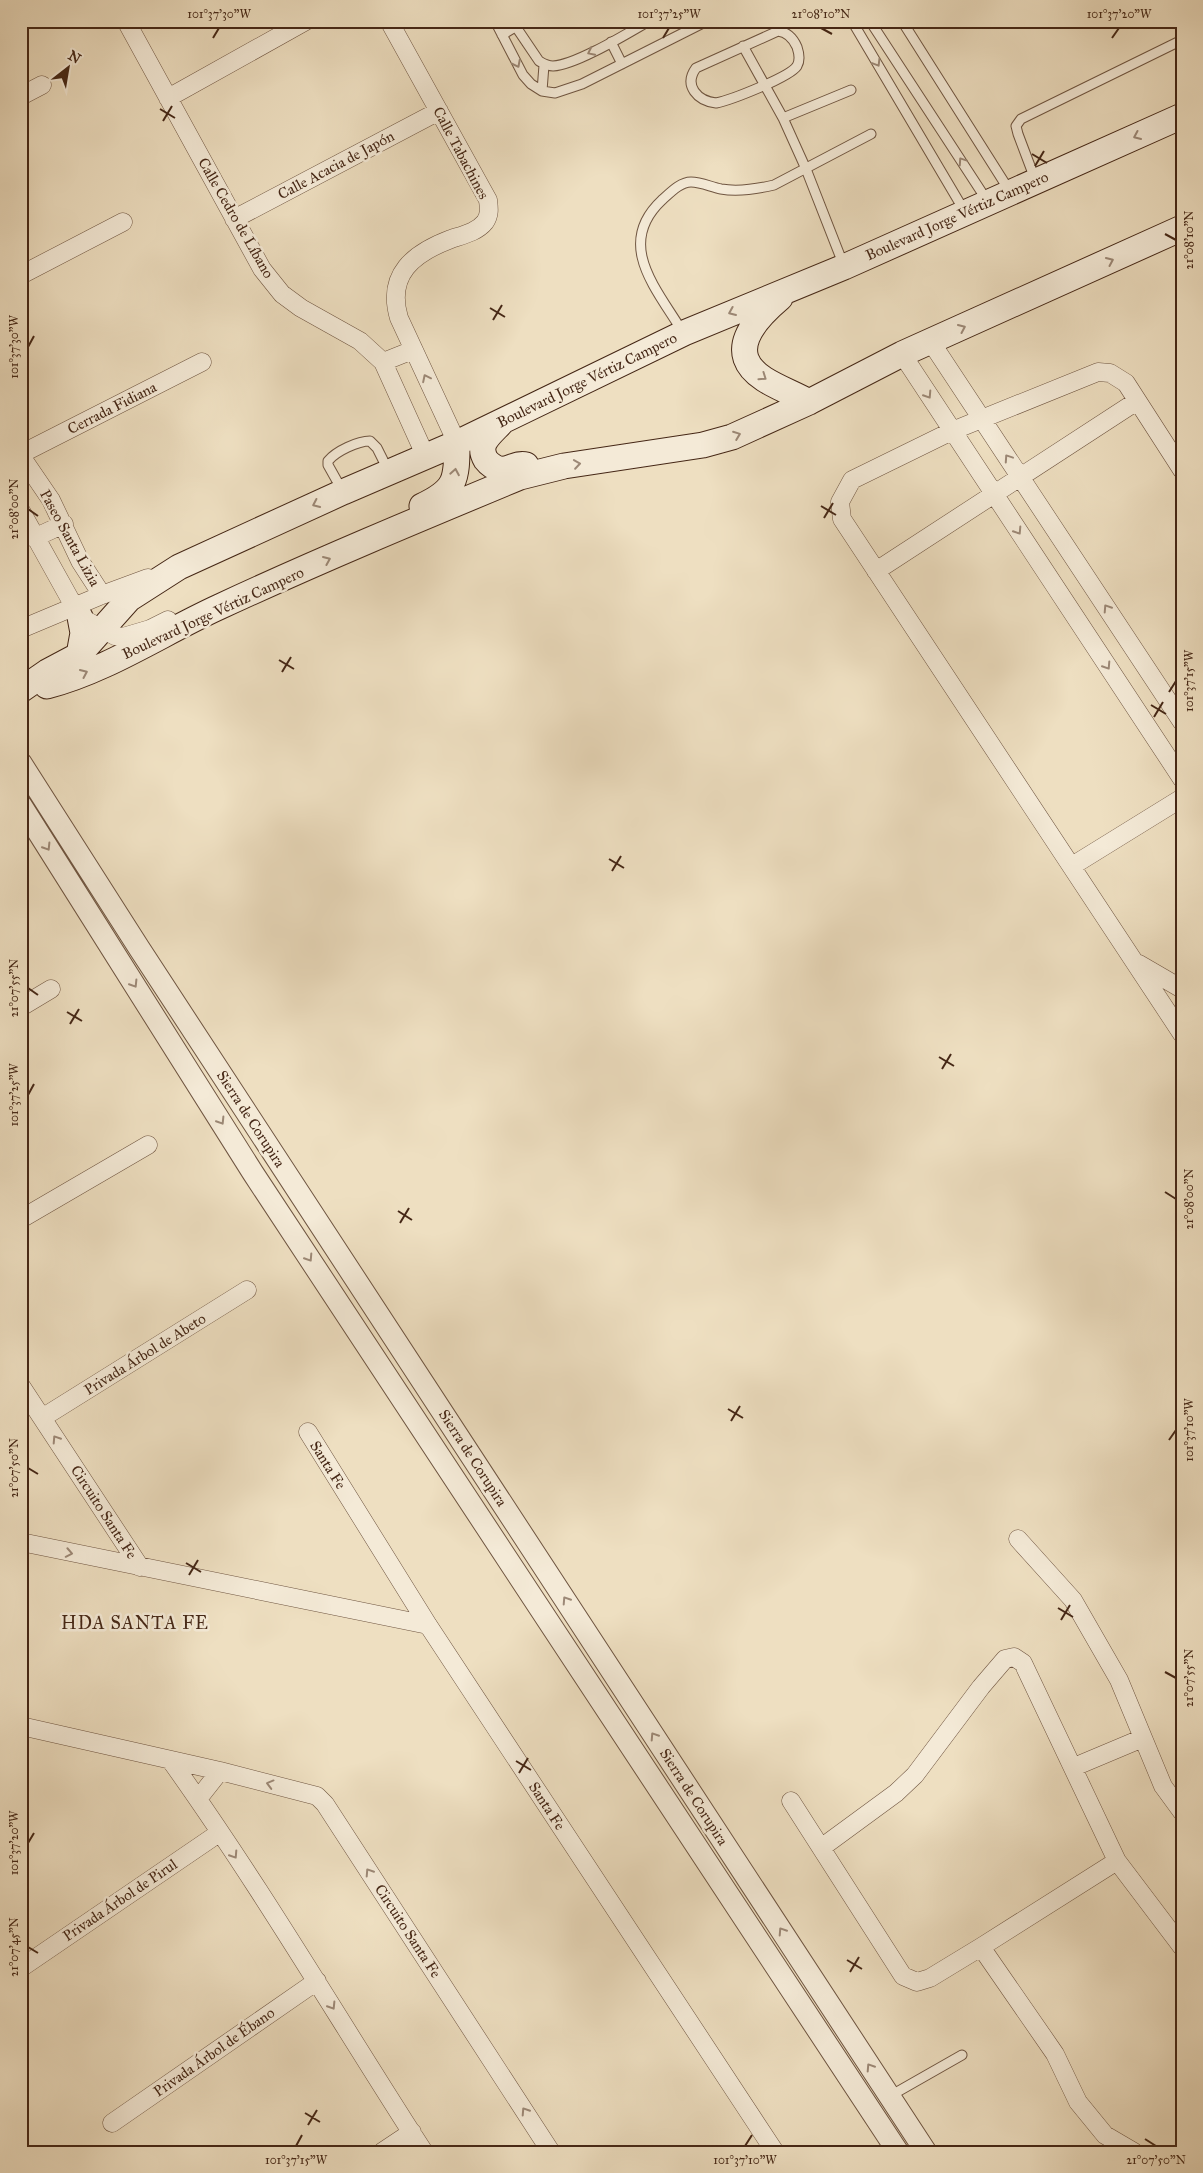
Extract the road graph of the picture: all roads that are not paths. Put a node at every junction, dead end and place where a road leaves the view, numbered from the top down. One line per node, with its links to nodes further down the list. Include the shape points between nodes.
1 (126, 21): 23 (street, Calle Cedro de Líbano)
2 (306, 21): 23 (street)
3 (389, 21): 24 (street, Calle Tabachines)
4 (494, 21): 12 (lane)
5 (525, 21): 11 (lane)
6 (649, 21): 14 (lane)
7 (707, 21): 16 (lane)
8 (852, 21): 30 (lane, one-way to 30)
9 (870, 21): 30 (lane, one-way to 9)
10 (902, 21): 30 (lane)
11 (513, 24): 12 (lane); 17 (lane)
12 (502, 35): 21 (lane, one-way to 21, via 523,75)
13 (1182, 40): 29 (lane, via 1020,119 1016,126 1018,134)
14 (610, 42): 16 (lane); 17 (lane, one-way to 17, via 566,63)
15 (743, 46): 19 (lane); 19 (lane, via 778,31 794,41 799,57 797,67); 19 (lane, via 696,68 690,84 695,93 708,102 716,103)
16 (622, 64): 21 (lane, via 565,91)
17 (544, 65): 21 (lane)
18 (42, 85): 22 (street)
19 (765, 85): 26 (lane)
20 (851, 90): 26 (lane)
21 (542, 91)
22 (21, 96)
23 (168, 98): 31 (street, Calle Cedro de Líbano)
24 (439, 111): 31 (street, Calle Acacia de Japón); 39 (street, Calle Tabachines, via 488,200 489,212 477,230 432,246 407,266 399,278 395,304)
25 (1182, 116): 29 (main road, Boulevard Jorge Vértiz Campero, one-way to 29)
26 (783, 118): 28 (lane)
27 (871, 134): 28 (lane)
28 (806, 169): 34 (lane); 37 (lane, via 758,189 723,189 689,182 674,189 652,210 641,229 640,251 648,276)
29 (1036, 181): 30 (main road, Boulevard Jorge Vértiz Campero)
30 (988, 202): 34 (main road, Boulevard Jorge Vértiz Campero)
31 (234, 219): 42 (street, Calle Cedro de Líbano, via 262,269 282,294 360,341)
32 (123, 222): 35 (street)
33 (1182, 228): 38 (main road, Boulevard Jorge Vértiz Campero, one-way to 33)
34 (844, 267): 36 (main road, Boulevard Jorge Vértiz Campero)
35 (21, 275)
36 (795, 286): 37 (main road, Boulevard Jorge Vértiz Campero, one-way to 37); 44 (main road, one-way to 44, via 752,324 745,349 748,362 758,374)
37 (684, 333): 46 (main road, Boulevard Jorge Vértiz Campero)
38 (931, 342): 40 (main road, Boulevard Jorge Vértiz Campero); 45 (street)
39 (413, 350): 42 (street); 48 (street, Calle Tabachines, one-way to 39)
40 (902, 354): 44 (main road, Boulevard Jorge Vértiz Campero); 47 (street, one-way to 47)
41 (202, 362): 49 (street, Cerrada Fidiana)
42 (383, 362): 50 (street, Calle Cedro de Líbano)
43 (1137, 401): 45 (street, via 1126,383 1110,373 1098,372); 51 (street); 54 (street)
44 (809, 402): 53 (main road, Boulevard Jorge Vértiz Campero, one-way to 44, via 703,445 740,434)
45 (981, 419): 47 (street); 54 (street, one-way to 45)
46 (502, 421): 48 (main road, Boulevard Jorge Vértiz Campero); 53 (main road, via 483,445 487,462 498,469 521,463)
47 (952, 431): 56 (street); 62 (street, via 852,480 847,488 840,502 842,519)
48 (457, 443): 50 (main road, Boulevard Jorge Vértiz Campero); 60 (main road, one-way to 48, via 385,522 446,493 456,473)
49 (21, 455): 58 (street, Paseo Santa Lizia)
50 (426, 456): 52 (main road, Boulevard Jorge Vértiz Campero)
51 (1182, 470)
52 (389, 472): 55 (main road, Boulevard Jorge Vértiz Campero); 55 (lane, via 377,448 370,441 364,441 328,460)
53 (537, 472): 60 (main road, Boulevard Jorge Vértiz Campero)
54 (1020, 477): 56 (street); 70 (street, one-way to 54)
55 (344, 492): 61 (main road, Boulevard Jorge Vértiz Campero, one-way to 61)
56 (994, 494): 62 (street); 72 (street, one-way to 72)
57 (21, 511): 59 (street, Paseo Santa Lizia)
58 (64, 524): 59 (street); 63 (street, Paseo Santa Lizia, via 80,561)
59 (34, 538): 65 (street, Paseo Santa Lizia)
60 (367, 543): 64 (main road, Boulevard Jorge Vértiz Campero, one-way to 60)
61 (179, 567): 63 (street); 67 (main road, Boulevard Jorge Vértiz Campero, via 138,592)
62 (876, 571): 75 (street)
63 (102, 595): 65 (street)
64 (218, 607): 67 (street, via 185,612 123,637); 69 (main road, Boulevard Jorge Vértiz Campero, one-way to 64, via 65,681 142,647)
65 (77, 612): 66 (street); 67 (street); 68 (main road, via 83,633)
66 (21, 629)
67 (102, 630): 68 (main road, Boulevard Jorge Vértiz Campero)
68 (79, 655): 69 (main road, Boulevard Jorge Vértiz Campero)
69 (21, 691)
70 (1182, 722)
71 (21, 764): 107 (street, Sierra de Corupira, one-way to 71)
72 (1182, 780)
73 (1182, 798): 75 (street)
74 (21, 805): 110 (street, Sierra de Corupira, one-way to 110, via 253,1173)
75 (1072, 866): 76 (street)
76 (1136, 963): 78 (street); 80 (street)
77 (50, 989): 79 (street)
78 (1182, 989)
79 (21, 1007)
80 (1182, 1034)
81 (148, 1144): 82 (street)
82 (21, 1219)
83 (247, 1290): 85 (street, Privada Árbol de Abeto)
84 (21, 1386): 85 (street, Circuito Santa Fe)
85 (42, 1418): 89 (street, Circuito Santa Fe, one-way to 85)
86 (308, 1432): 90 (street, Santa Fe)
87 (1018, 1539): 92 (street, via 1073,1600 1118,1680)
88 (21, 1542): 89 (street, one-way to 89)
89 (140, 1567): 90 (street, Circuito Santa Fe)
90 (428, 1625): 115 (street, Santa Fe)
91 (21, 1726): 93 (street, Circuito Santa Fe)
92 (1143, 1738): 94 (street); 98 (street, via 1163,1786)
93 (171, 1761): 95 (street, Circuito Santa Fe); 96 (street)
94 (1074, 1767): 100 (street, via 1023,1663 1014,1657 1006,1659 915,1775 896,1793); 101 (street)
95 (220, 1771): 96 (street); 114 (street, Circuito Santa Fe, one-way to 95, via 325,1804 318,1796)
96 (198, 1799): 99 (street)
97 (791, 1802): 100 (street)
98 (1182, 1812)
99 (219, 1832): 104 (street, Privada Árbol de Pirul); 105 (street, one-way to 105)
100 (821, 1848): 102 (street, via 903,1976 917,1982 930,1978)
101 (1117, 1861): 102 (street); 103 (street)
102 (982, 1947): 118 (street, via 1055,2054 1078,2102 1105,2135)
103 (1182, 1948)
104 (21, 1968)
105 (317, 1982): 109 (street, Privada Árbol de Ébano); 111 (street, one-way to 111)
106 (962, 2055): 107 (lane)
107 (889, 2096): 108 (street, Sierra de Corupira)
108 (905, 2120): 110 (street); 117 (street, Sierra de Corupira)
109 (112, 2122)
110 (884, 2130): 116 (street, Sierra de Corupira)
111 (412, 2132): 112 (street); 113 (street)
112 (382, 2152)
113 (424, 2152)
114 (551, 2152)
115 (775, 2152)
116 (898, 2152)
117 (926, 2152)
118 (1134, 2152)

